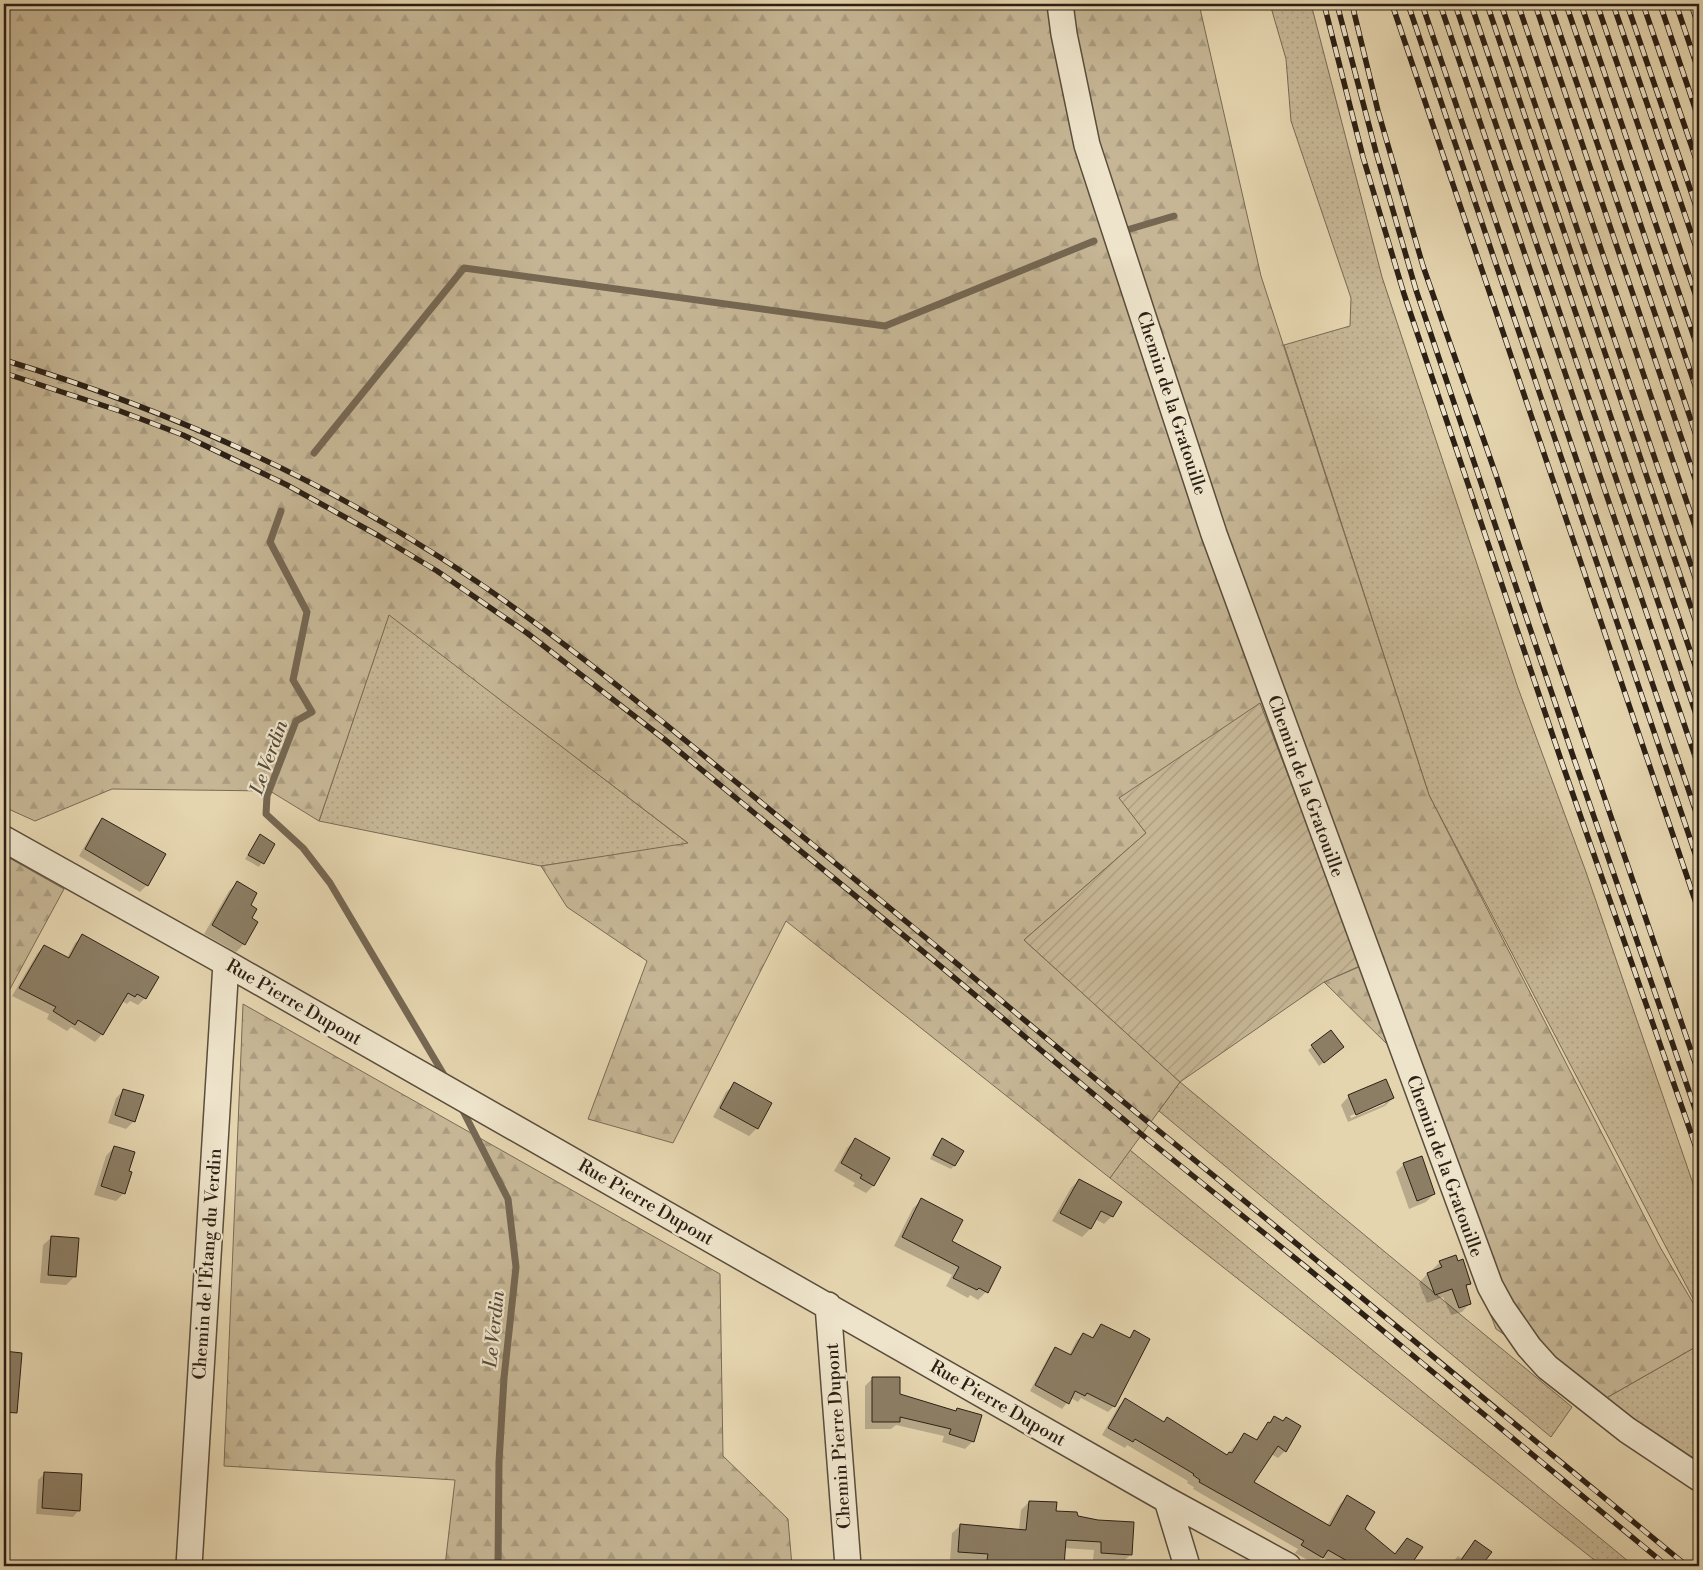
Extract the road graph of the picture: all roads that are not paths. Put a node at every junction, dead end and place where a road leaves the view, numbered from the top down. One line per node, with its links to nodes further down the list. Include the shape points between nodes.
1 (1060, 4): 5 (street, Chemin de la Gratouille, via 1087,145 1214,534 1487,1280 1506,1314 1547,1367 1627,1430)
2 (4, 839): 3 (street, Rue Pierre Dupont)
3 (226, 963): 4 (street, Rue Pierre Dupont); 7 (street, Chemin de l'Étang du Verdin)
4 (828, 1305): 6 (street, Rue Pierre Dupont); 8 (street, Chemin Pierre Dupont)
5 (1699, 1478)
6 (1167, 1500): 9 (street); 10 (street, Rue Pierre Dupont)
7 (189, 1566)
8 (848, 1566)
9 (1187, 1566)
10 (1288, 1566)

